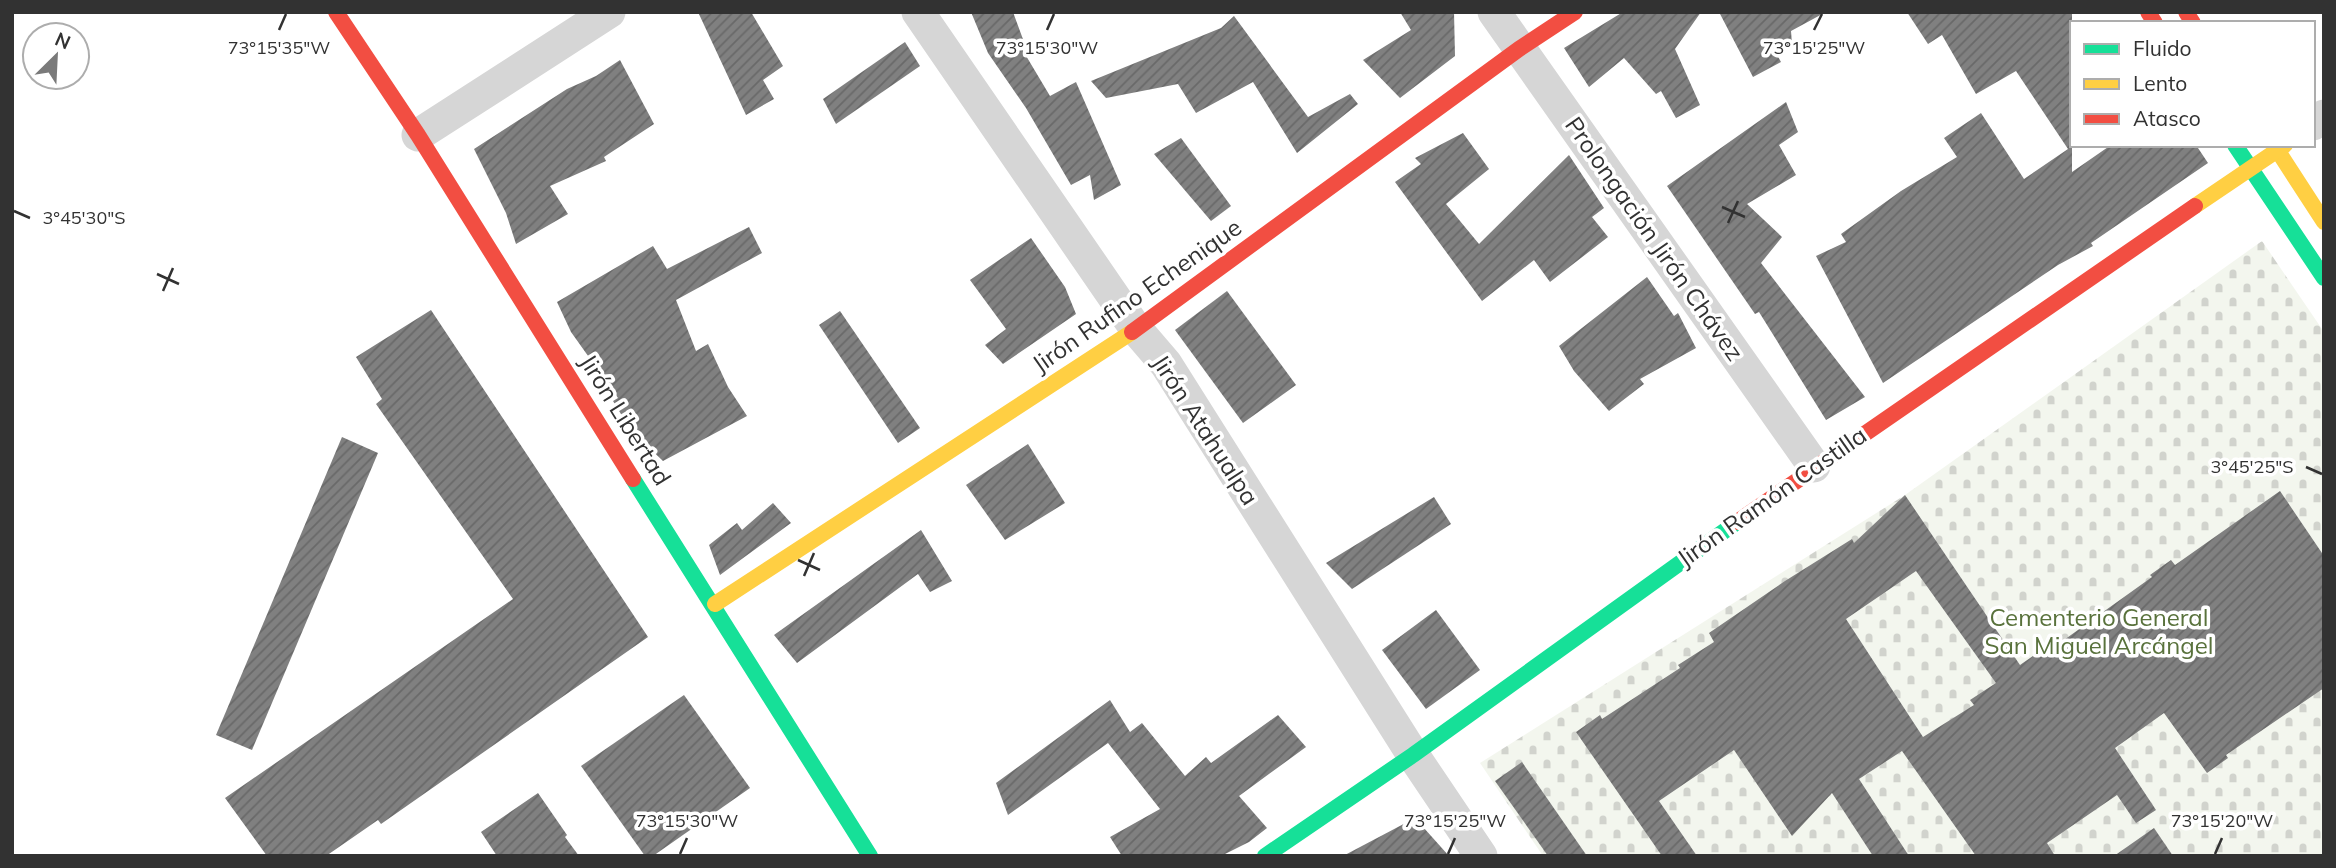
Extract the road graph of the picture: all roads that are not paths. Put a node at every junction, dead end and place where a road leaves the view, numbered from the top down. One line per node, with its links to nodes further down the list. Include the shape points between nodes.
1 (336, 12): 7 (street, Jirón Libertad)
2 (608, 12): 7 (street)
3 (918, 12): 13 (street, Jirón Atahualpa)
4 (1494, 12): 6 (street, Prolongación Jirón Chávez)
5 (1575, 12): 6 (street, Jirón Rufino Echenique)
6 (1519, 49): 13 (street, Jirón Rufino Echenique); 14 (street, Prolongación Jirón Chávez)
7 (418, 135): 15 (street, Jirón Libertad)
8 (2236, 147): 10 (street)
9 (2278, 147): 10 (street, Jirón Ramón Castilla); 11 (street)
10 (2250, 168): 12 (street); 14 (street, Jirón Ramón Castilla)
11 (2324, 222)
12 (2324, 278)
13 (1136, 329): 15 (street, Jirón Rufino Echenique); 16 (street, Jirón Atahualpa, via 1166,364)
14 (1814, 466): 16 (street, Jirón Ramón Castilla)
15 (715, 604): 17 (street, Jirón Libertad)
16 (1413, 755): 18 (street, Jirón Ramón Castilla); 19 (street, Jirón Atahualpa)
17 (870, 856)
18 (1265, 856)
19 (1481, 856)

